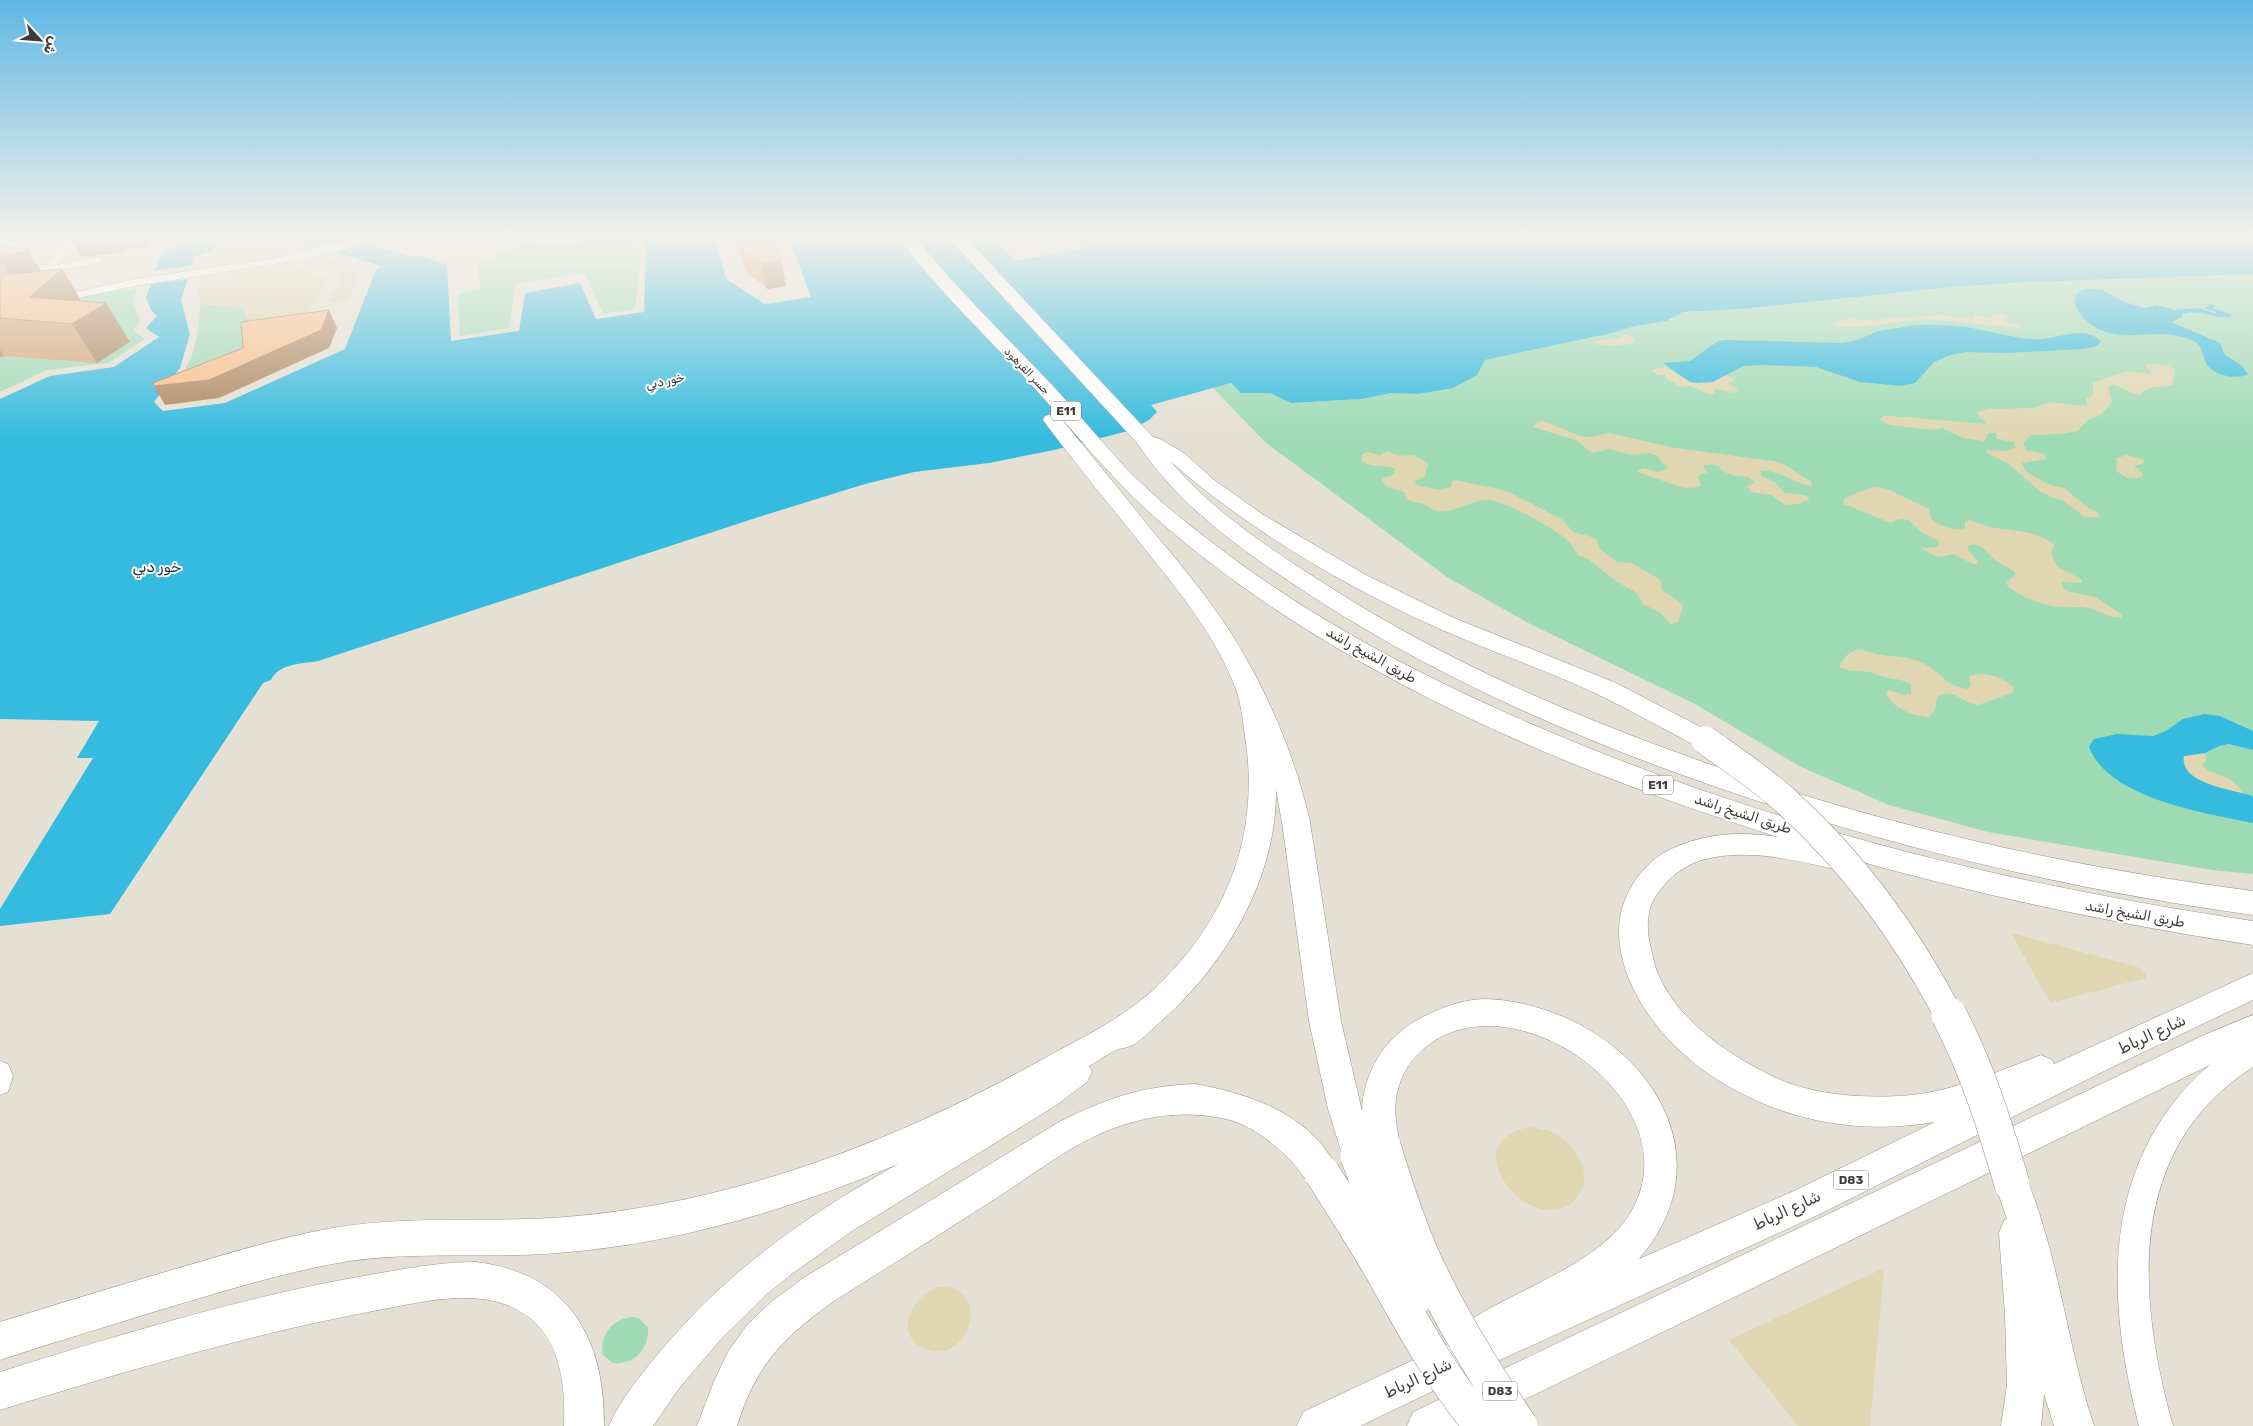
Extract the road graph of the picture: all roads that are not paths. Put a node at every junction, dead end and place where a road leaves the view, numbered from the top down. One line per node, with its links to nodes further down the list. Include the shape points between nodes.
1 (964, 305): 4 (highway, جسر القرهود, via 1001,344 1005,357 1022,384)
2 (1019, 305): 3 (highway, طريق الشيخ راشد / E11, via 1144,439)
3 (1176, 468): 7 (highway, طريق الشيخ راشد / E11, via 1244,538 1344,607 1465,673 1608,736 1793,802 1936,842 2086,876); 17 (highway, bridge, via 1206,483 1255,518 1358,580 1446,623 1606,689 1705,740 1780,796 1826,838 1862,878 1925,968 1966,1049 1991,1114)
4 (1117, 483): 5 (highway, via 1206,612 1230,650); 6 (highway, طريق الشيخ راشد / E11, via 1292,609 1380,661 1472,707 1575,753 1699,800 1846,847)
5 (1250, 693): 10 (highway, via 1262,773 1262,808 1257,844 1245,880 1228,917 1204,954 1173,990); 16 (highway, via 1273,741 1290,793 1325,1021 1344,1109)
6 (2006, 888): 8 (highway, طريق الشيخ راشد / E11, via 2167,920); 13 (highway, via 1921,879 1789,849 1740,844 1717,846 1679,858 1650,880 1635,911 1635,949 1651,991 1683,1033 1730,1070 1756,1085 1814,1105 1869,1111 1933,1108 1962,1101 2050,1067)
7 (2253, 903)
8 (2253, 933)
9 (2253, 986): 13 (highway, شارع الرباط / D83)
10 (1135, 1024): 18 (highway, via 925,1136 806,1183 731,1206 644,1224 576,1233 420,1237 330,1246 234,1270); 22 (highway, via 1028,1105 806,1240 764,1272 685,1350)
11 (2253, 1029): 25 (highway, D83)
12 (2253, 1052): 30 (main road, via 2228,1067 2201,1090 2178,1117 2145,1183 2135,1223 2131,1277 2136,1338)
13 (2097, 1059): 19 (highway, شارع الرباط / D83, via 1808,1202)
14 (0, 1071): 15 (street)
15 (0, 1085)
16 (1370, 1151): 19 (highway, via 1380,1126 1381,1096 1398,1054 1424,1030 1476,1013 1532,1019 1586,1043 1614,1064 1632,1085 1652,1119 1662,1156 1662,1175 1652,1210 1633,1240 1590,1274 1496,1324); 26 (highway, bridge, via 1376,1208 1411,1289); 27 (highway, bridge, via 1403,1210 1434,1283 1487,1377)
17 (2012, 1184): 28 (highway, via 2024,1315 2026,1385); 29 (highway, via 2028,1224 2056,1364)
18 (7, 1337)
19 (1444, 1365): 24 (highway, شارع الرباط / D83)
20 (0, 1391): 21 (highway, via 142,1347 275,1312 444,1282 481,1281 506,1286 529,1296 564,1328 576,1351 583,1377)
21 (584, 1426)
22 (629, 1426)
23 (717, 1426): 26 (highway, bridge, via 727,1393 751,1351 782,1316 818,1290 1062,1137 1114,1112 1146,1101 1178,1097 1211,1100 1235,1107 1273,1124 1300,1146 1322,1173 1372,1252 1435,1366)
24 (1317, 1426)
25 (1427, 1426)
26 (1484, 1426)
27 (1520, 1426)
28 (2020, 1426)
29 (2074, 1426)
30 (2156, 1426)

